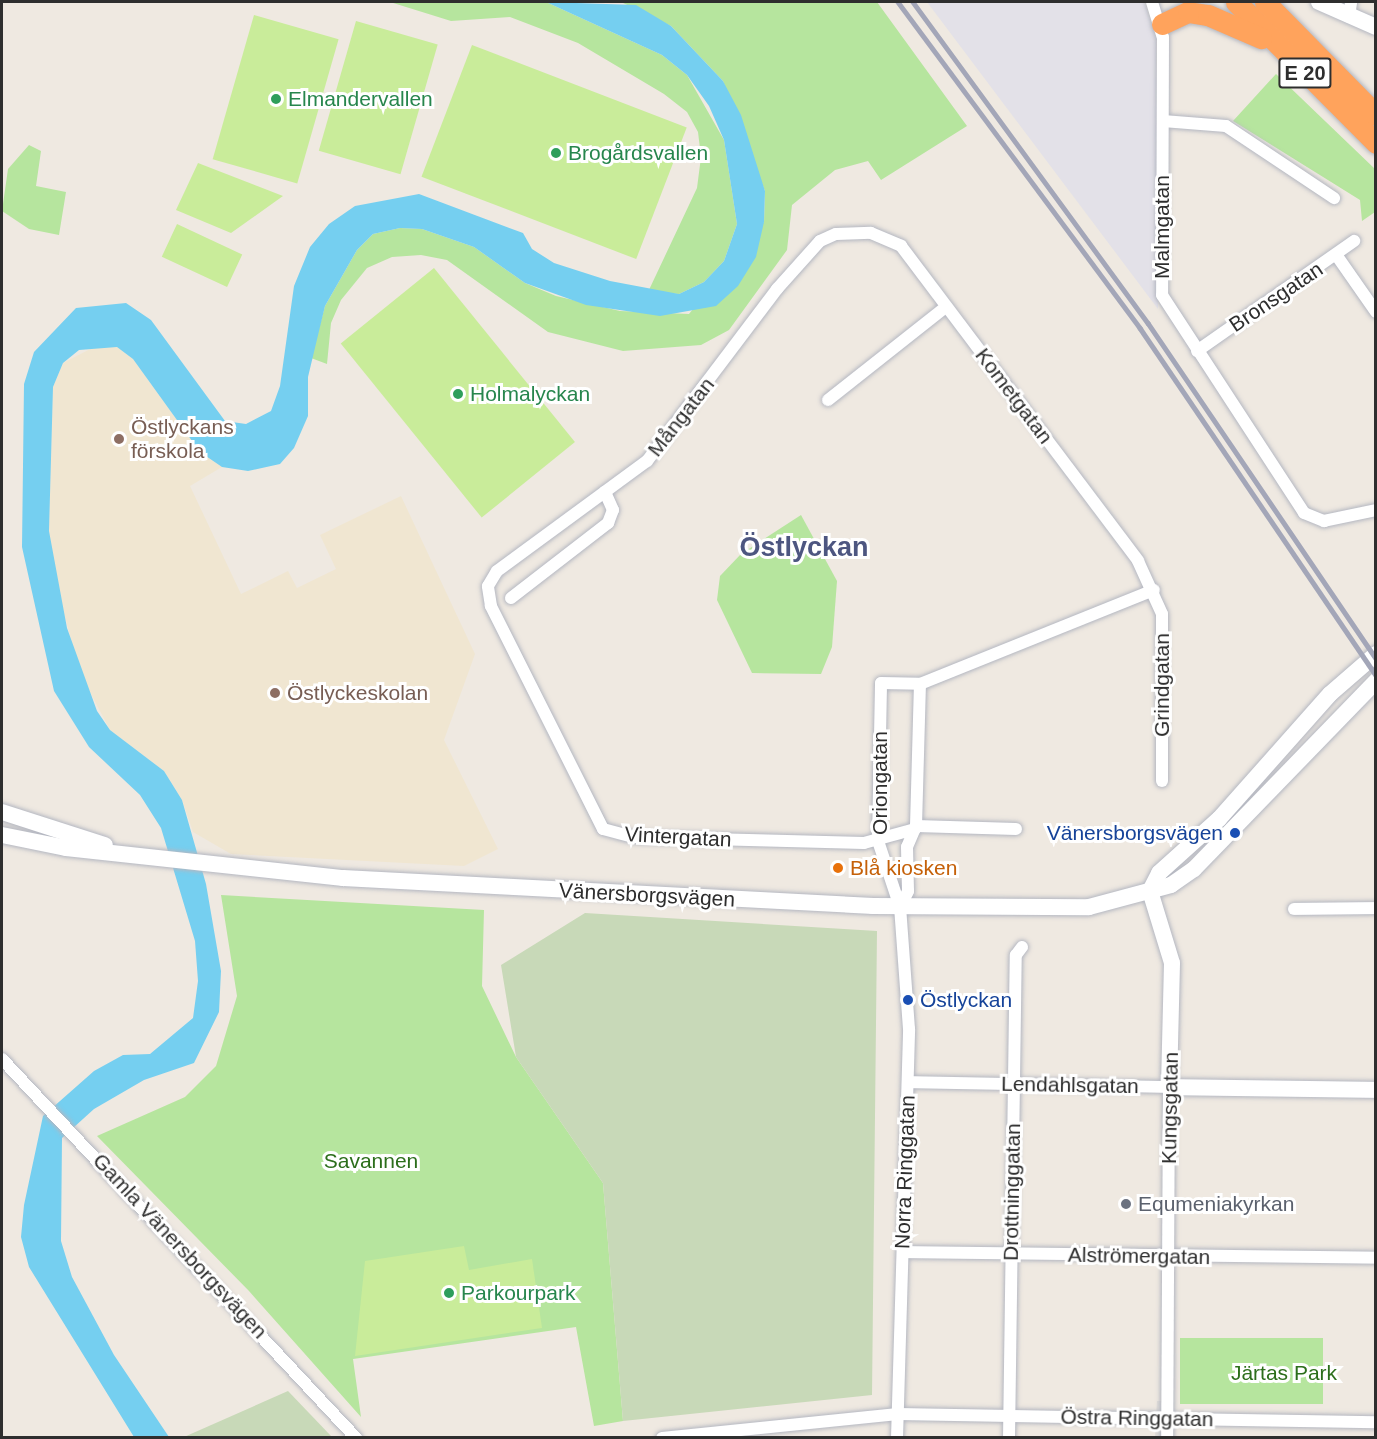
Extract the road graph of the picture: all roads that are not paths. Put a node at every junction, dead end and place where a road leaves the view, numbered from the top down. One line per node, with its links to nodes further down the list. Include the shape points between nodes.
1 (1152, 2): 7 (street, Malmgatan)
2 (1236, 2): 9 (highway, E 20)
3 (1265, 2): 10 (highway, E 20)
4 (1319, 2): 6 (main road)
5 (1190, 7): 7 (highway); 9 (highway, via 1231,20)
6 (1350, 9): 8 (main road)
7 (1162, 24): 11 (street, Malmgatan)
8 (1376, 27)
9 (1281, 49): 12 (highway, E 20)
10 (1376, 115)
11 (1163, 121): 13 (street, via 1226,126); 19 (street, Malmgatan, via 1160,280 1167,305)
12 (1376, 143)
13 (1334, 198)
14 (853, 232): 21 (street, Mångatan, via 820,241 777,288 647,461); 24 (street, Kometgatan, via 884,236 901,246 1138,561)
15 (1354, 241): 16 (street, Bronsgatan)
16 (1338, 255): 18 (street); 19 (street, Bronsgatan)
17 (942, 310): 20 (street)
18 (1376, 312)
19 (1197, 351): 22 (street, Malmgatan, via 1311,517 1338,520)
20 (828, 400)
21 (605, 492): 23 (street, Mångatan, via 497,571); 25 (street, via 613,510 608,523)
22 (1376, 510)
23 (488, 586): 34 (street, Vintergatan, via 491,606 603,829 633,837)
24 (1154, 590): 28 (street, Oriongatan); 29 (street, Grindgatan, via 1163,633)
25 (511, 598)
26 (1376, 654): 36 (main road, via 1330,694 1219,819 1159,873)
27 (1376, 681): 36 (main road, Vänersborgsvägen, via 1335,718 1235,833 1181,878)
28 (920, 684): 31 (street, Oriongatan); 34 (street, Oriongatan, via 881,683)
29 (1162, 781)
30 (2, 812): 35 (main road, Vänersborgsvägen)
31 (915, 827): 32 (street, Vintergatan); 34 (street, Vintergatan); 37 (street, Oriongatan, via 907,847 908,891)
32 (1016, 829)
33 (2, 835): 35 (main road, Vänersborgsvägen)
34 (878, 841): 37 (street, Oriongatan)
35 (143, 856): 37 (main road, Vänersborgsvägen, via 224,868)
36 (1150, 891): 37 (main road, Vänersborgsvägen, via 1089,908); 44 (main road, Kungsgatan, via 1172,963)
37 (900, 907): 42 (street, Norra Ringgatan)
38 (1376, 908): 39 (street)
39 (1294, 909)
40 (1022, 947): 43 (street, Drottninggatan, via 1016,955)
41 (2, 1059): 54 (street, Gamla Vänersborgsvägen)
42 (908, 1082): 43 (street, Lendahlsgatan); 46 (street, Norra Ringgatan)
43 (1014, 1084): 44 (street, Lendahlsgatan); 47 (street, Drottninggatan)
44 (1169, 1087): 45 (main road, Lendahlsgatan); 49 (street, Kungsgatan)
45 (1376, 1090)
46 (903, 1252): 47 (street, Alströmergatan); 50 (street, Norra Ringgatan)
47 (1011, 1253): 49 (street, Alströmergatan); 51 (street, Drottninggatan)
48 (1376, 1258): 49 (street, Alströmergatan)
49 (1169, 1259): 52 (street, Kungsgatan)
50 (898, 1414): 51 (street, Östra Ringgatan); 55 (street); 56 (street, Norra Ringgatan)
51 (1010, 1416): 52 (street, Östra Ringgatan); 57 (street, Drottninggatan)
52 (1167, 1418): 53 (street, Östra Ringgatan); 58 (street, Kungsgatan)
53 (1376, 1422)
54 (356, 1437)
55 (662, 1437)
56 (897, 1437)
57 (1009, 1437)
58 (1167, 1437)

